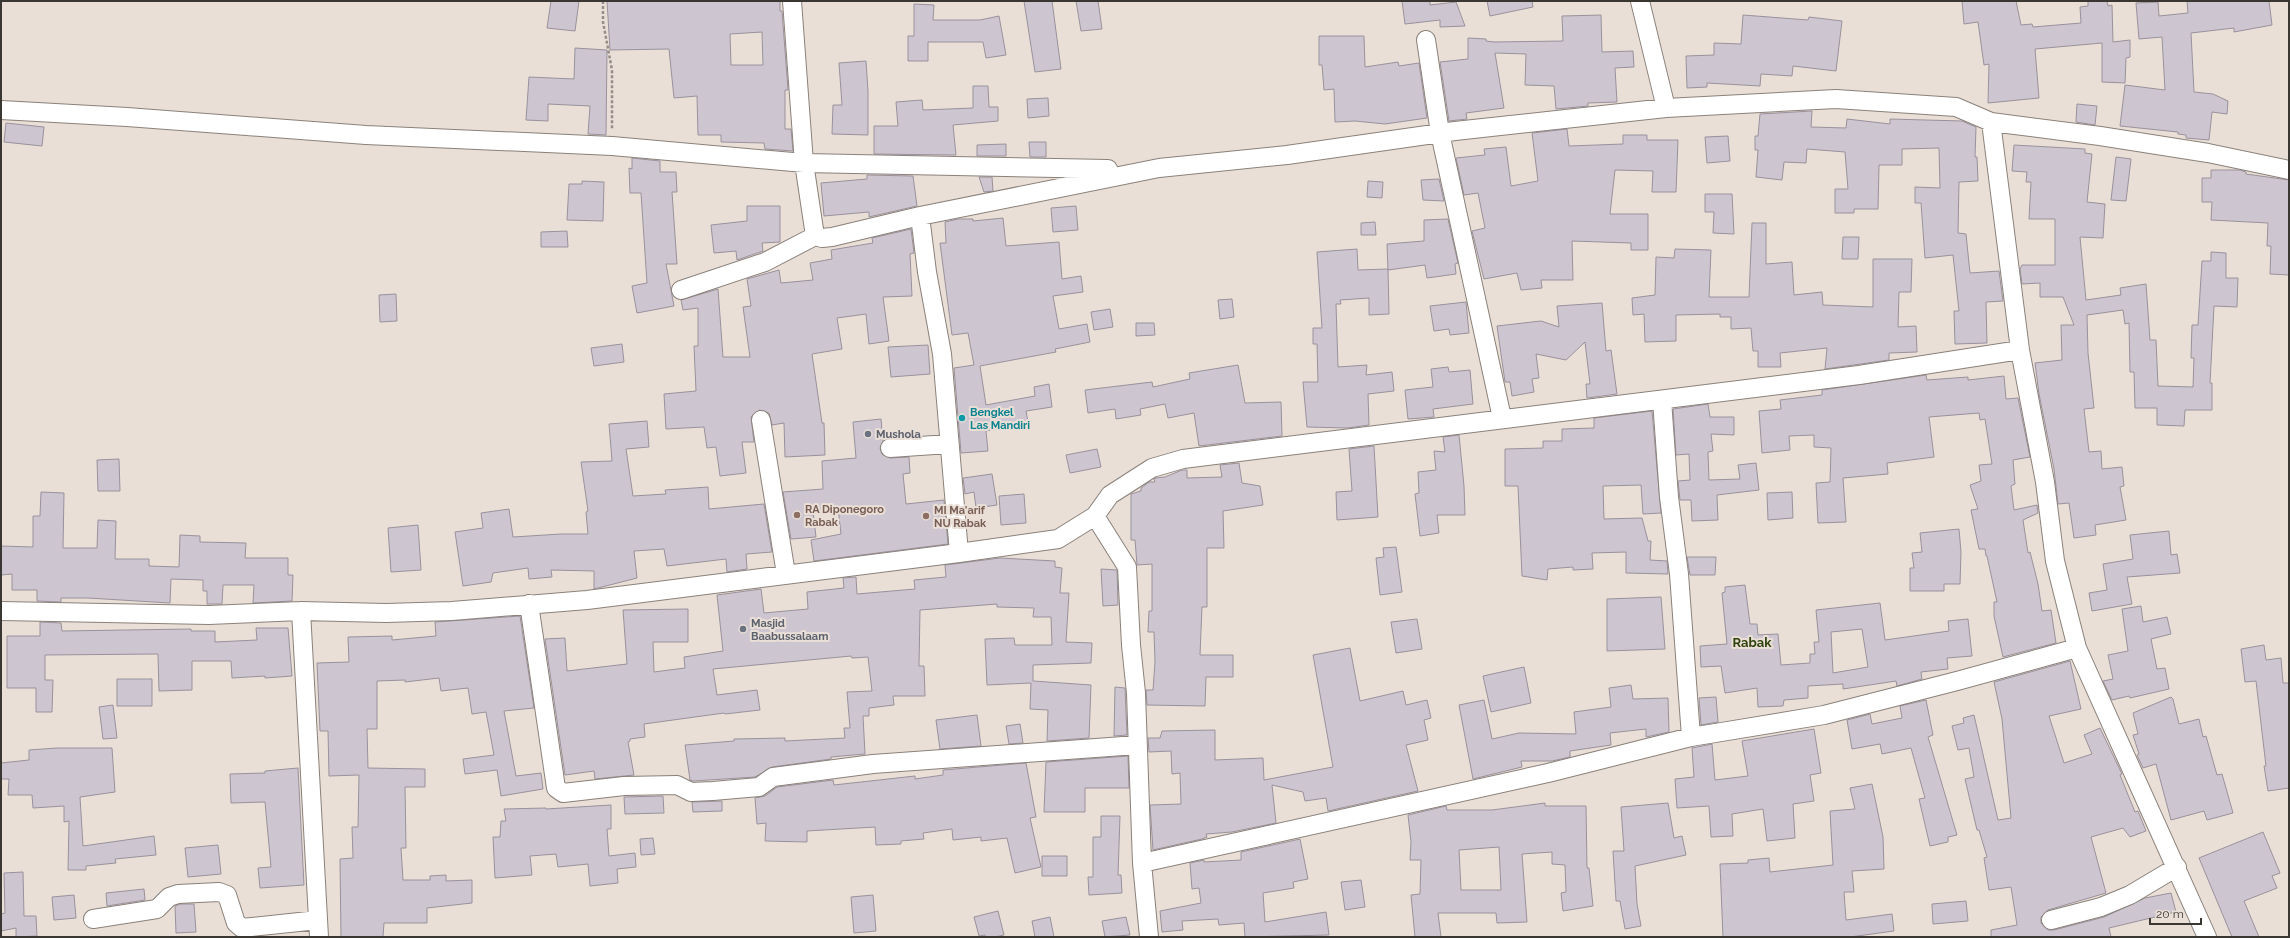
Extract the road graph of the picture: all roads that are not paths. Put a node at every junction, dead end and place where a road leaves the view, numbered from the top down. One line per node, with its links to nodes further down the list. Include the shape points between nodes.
1 (792, 1): 8 (street)
2 (1640, 1): 4 (street)
3 (1426, 40): 7 (street)
4 (1666, 108): 6 (street, via 1836,99 1956,107); 7 (street)
5 (1, 110): 8 (street, via 366,135 612,146)
6 (1992, 122): 10 (street, via 2208,153); 14 (street)
7 (1440, 133): 9 (street, via 1287,155); 16 (street)
8 (804, 163): 9 (street, via 1074,170); 12 (street)
9 (1159, 168): 11 (street)
10 (2289, 170)
11 (920, 216): 12 (street, via 832,237); 18 (street, via 942,354)
12 (815, 236): 13 (street, via 765,262)
13 (680, 290)
14 (2020, 350): 15 (street, via 1859,376); 26 (street, via 2045,482 2055,561)
15 (1662, 400): 16 (street); 27 (street, via 1669,497 1679,574)
16 (1502, 418): 20 (street, via 1182,459 1152,468 1110,495)
17 (761, 420): 22 (street)
18 (949, 444): 19 (street); 21 (street)
19 (890, 448)
20 (1095, 516): 21 (street, via 1058,539); 28 (street, via 1127,567)
21 (960, 553): 22 (street)
22 (786, 574): 23 (street, via 594,599)
23 (529, 604): 25 (street, via 393,613); 28 (street, via 556,788 563,793 624,786 677,785 691,792 724,791 758,788 773,777 873,764)
24 (1, 611): 25 (street, via 209,615)
25 (301, 611): 33 (street)
26 (2077, 648): 27 (street, via 1957,682 1824,715); 30 (street)
27 (1691, 737): 29 (street, via 1548,773)
28 (1137, 745): 29 (street)
29 (1142, 863): 34 (street)
30 (2177, 867): 32 (street, via 2130,895 2101,907); 35 (street)
31 (93, 919): 33 (street, via 157,909 169,897 178,894 218,892 227,895 236,923 242,928)
32 (2051, 920)
33 (319, 929)
34 (1149, 937)
35 (2207, 937)

